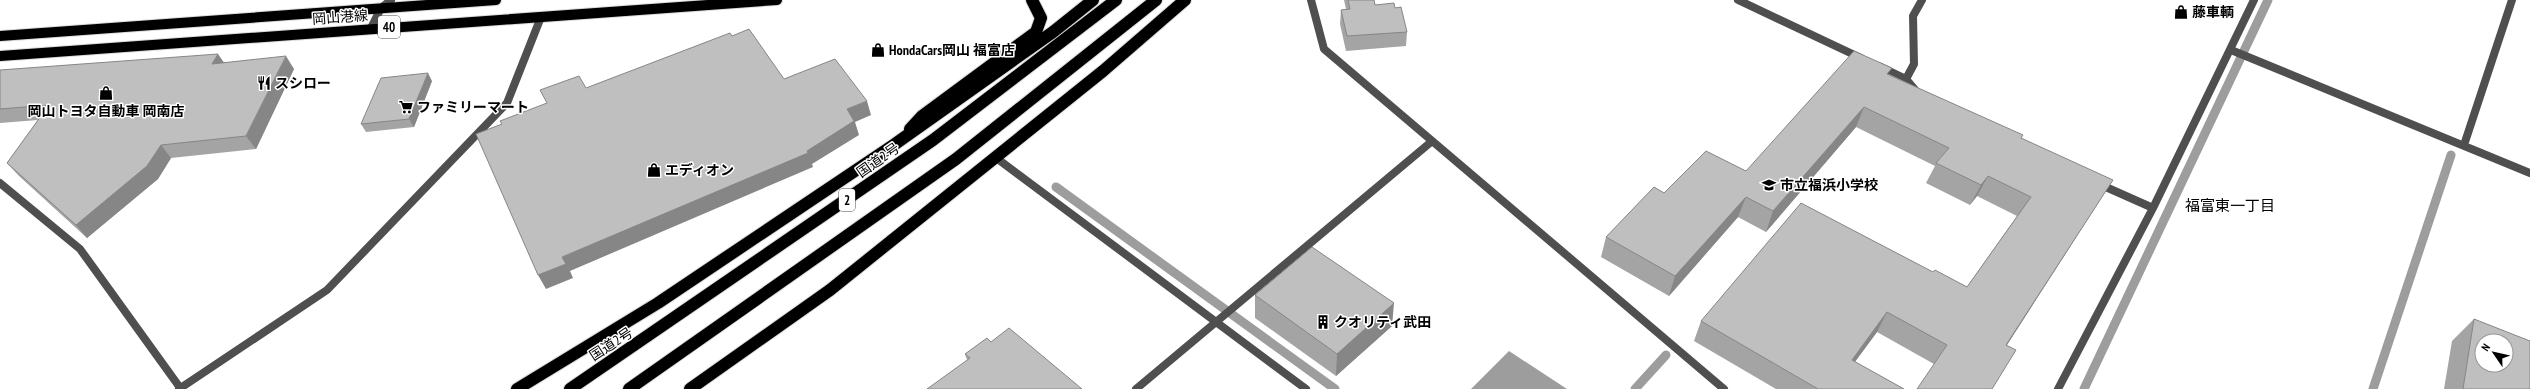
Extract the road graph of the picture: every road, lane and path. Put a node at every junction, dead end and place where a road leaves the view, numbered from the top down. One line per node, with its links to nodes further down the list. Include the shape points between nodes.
1 (391, 0): 15 (street)
2 (496, 0): 15 (main road, 岡山港線 / 40)
3 (777, 0): 14 (main road, 岡山港線 / 40)
4 (1032, 0): 24 (highway, via 1041,18 1036,32 922,116)
5 (1093, 0): 24 (highway, via 1047,37)
6 (1116, 0): 34 (highway, 国道2号 / 2, via 933,140)
7 (1156, 0): 35 (highway, 2, via 956,159)
8 (1185, 0): 26 (highway, via 1103,71)
9 (1311, 0): 23 (street, via 1324,49)
10 (1738, 0): 21 (street)
11 (1922, 0): 21 (street, via 1913,16 1914,64)
12 (2254, 0): 19 (street)
13 (2512, 0): 25 (street)
14 (725, 2): 16 (main road, 岡山港線 / 40)
15 (381, 8): 17 (street); 18 (main road, 岡山港線 / 40)
16 (541, 17): 17 (main road, 岡山港線 / 40); 32 (street, via 507,103 327,290)
17 (371, 28): 20 (main road, 岡山港線 / 40)
18 (0, 36)
19 (2231, 50): 25 (street); 30 (street)
20 (0, 56)
21 (1906, 79): 22 (street)
22 (1924, 99)
23 (1432, 142): 31 (street); 39 (street)
24 (896, 144): 33 (highway, via 658,303)
25 (2464, 145): 27 (street, via 2463,147)
26 (995, 157): 31 (street); 36 (highway, via 830,290)
27 (2530, 173)
28 (2089, 179): 30 (street)
29 (0, 183): 32 (street, via 80,250)
30 (2153, 208): 40 (street)
31 (1216, 321): 37 (street); 38 (street)
32 (180, 389)
33 (517, 389)
34 (570, 389)
35 (630, 389)
36 (690, 389)
37 (1136, 389)
38 (1306, 389)
39 (1724, 389)
40 (2058, 389)

